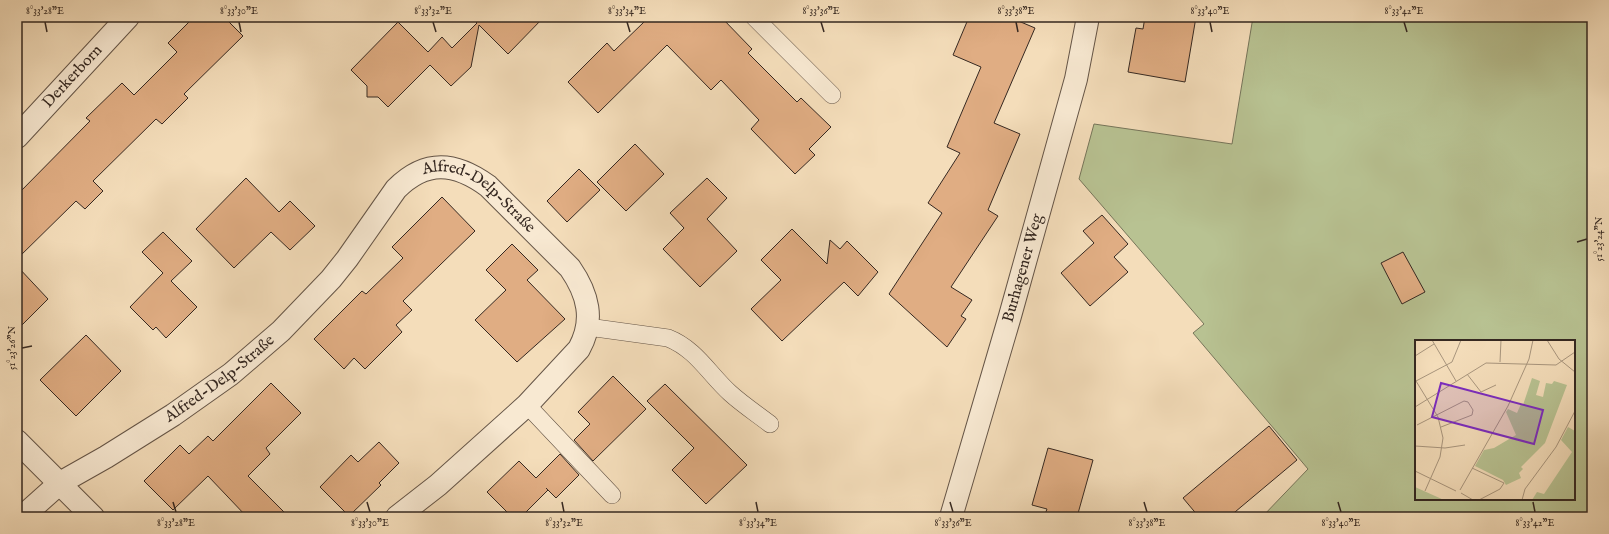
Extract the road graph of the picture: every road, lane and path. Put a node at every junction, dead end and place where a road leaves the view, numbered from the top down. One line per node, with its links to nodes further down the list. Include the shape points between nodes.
1 (128, 17): 5 (street, Derkerborn)
2 (754, 17): 4 (lane)
3 (1088, 17): 15 (street, Burhagener Weg, via 1076,79)
4 (832, 95)
5 (17, 137)
6 (588, 327): 7 (street, Alfred-Delp-Straße, via 579,349); 8 (lane, via 676,341 700,359 730,393); 10 (street, Alfred-Delp-Straße, via 589,316 579,280 488,186 456,169 430,169 404,180 331,279 281,331 231,374 174,415)
7 (527, 405): 11 (lane); 14 (street, Alfred-Delp-Straße, via 459,467)
8 (770, 424)
9 (17, 441): 10 (street)
10 (60, 483): 12 (street, Alfred-Delp-Straße); 13 (street)
11 (612, 495)
12 (22, 517)
13 (93, 517)
14 (397, 517)
15 (951, 517)

